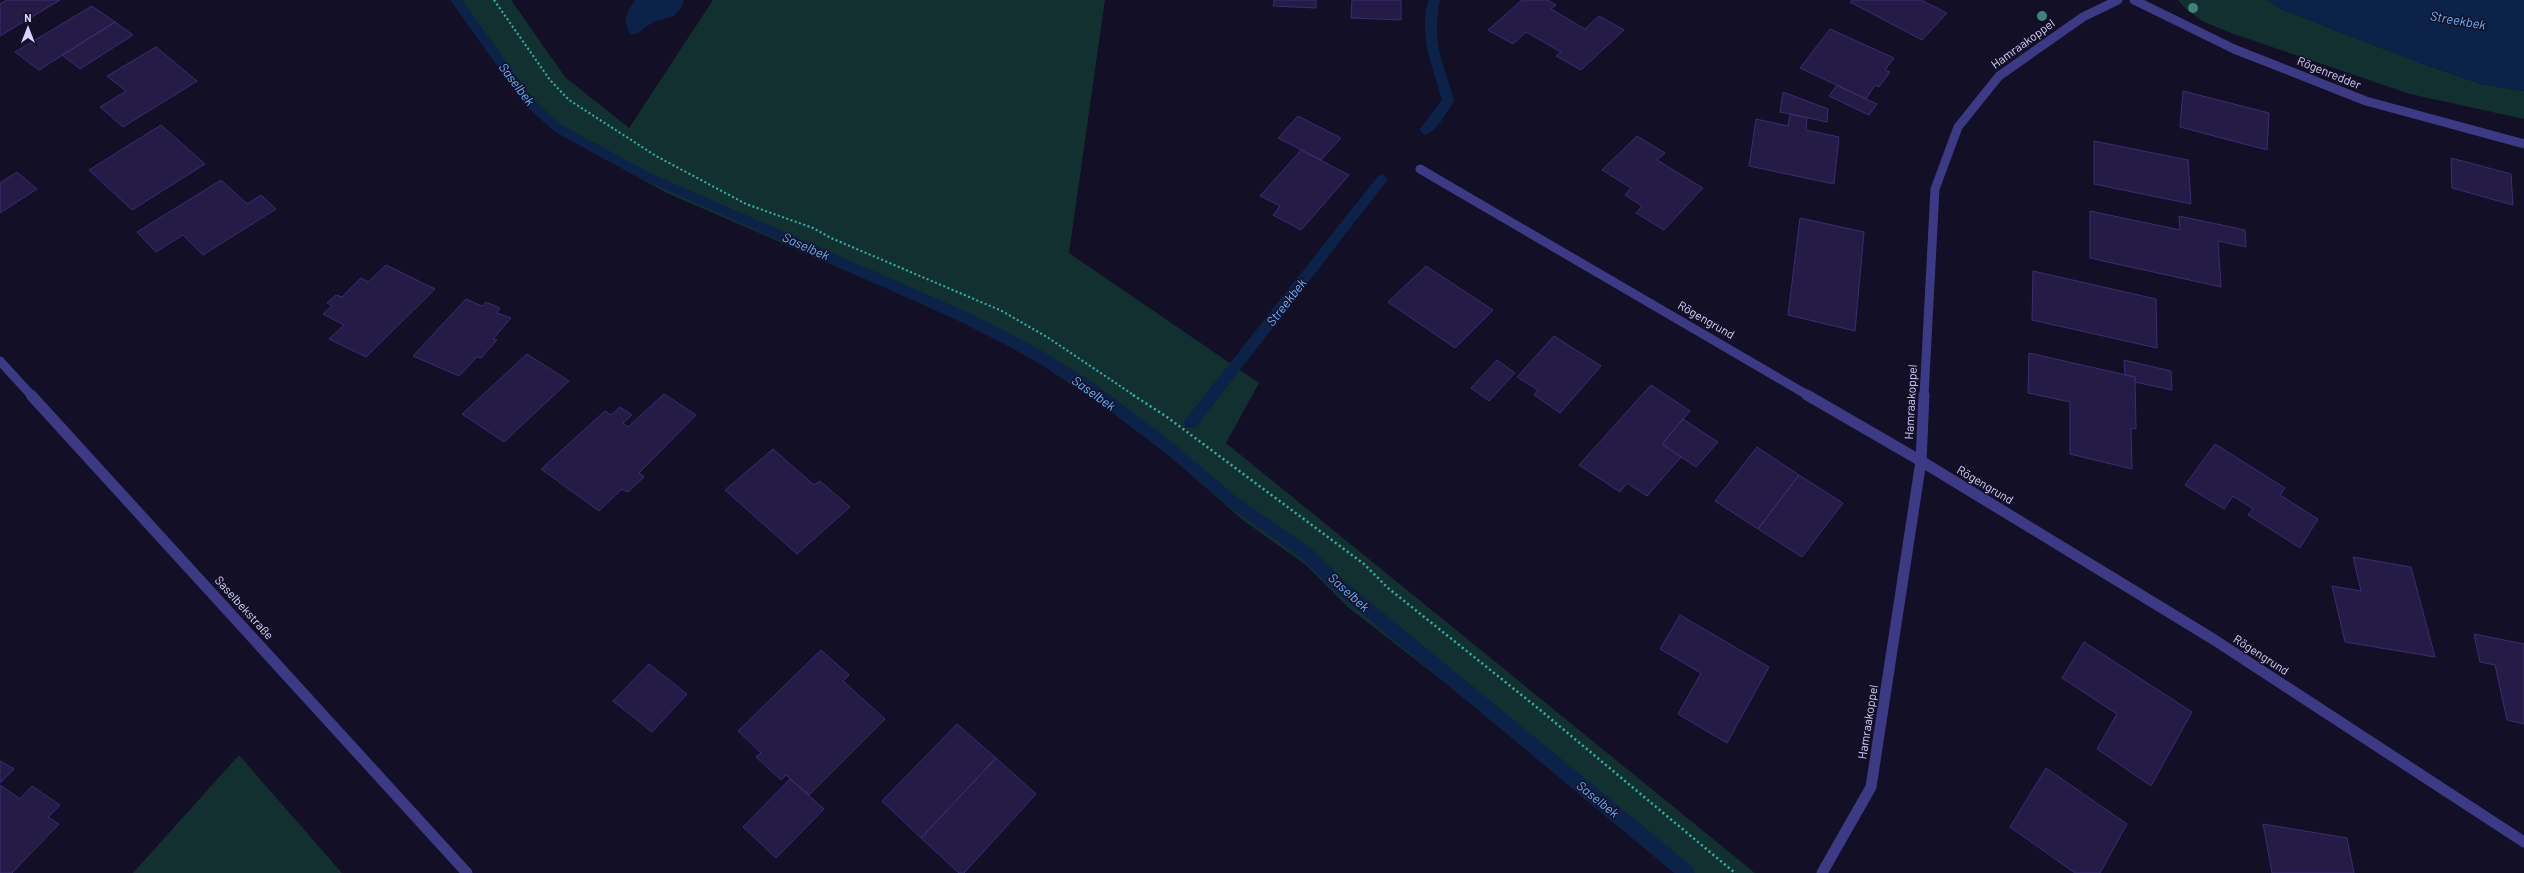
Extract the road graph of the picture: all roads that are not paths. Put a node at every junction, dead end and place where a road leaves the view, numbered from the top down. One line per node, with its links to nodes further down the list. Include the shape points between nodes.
1 (2118, 0): 6 (street, Hamraakoppel, via 2084,17 1999,76 1958,126 1935,189)
2 (2134, 0): 3 (street, Rögenredder, via 2234,49 2366,101)
3 (2524, 144)
4 (1420, 169): 6 (street, Rögengrund)
5 (0, 361): 8 (street, Saselbekstraße)
6 (1921, 461): 7 (street, Rögengrund, via 2213,639); 9 (street, Hamraakoppel, via 1871,786)
7 (2524, 842)
8 (467, 873)
9 (1822, 873)

